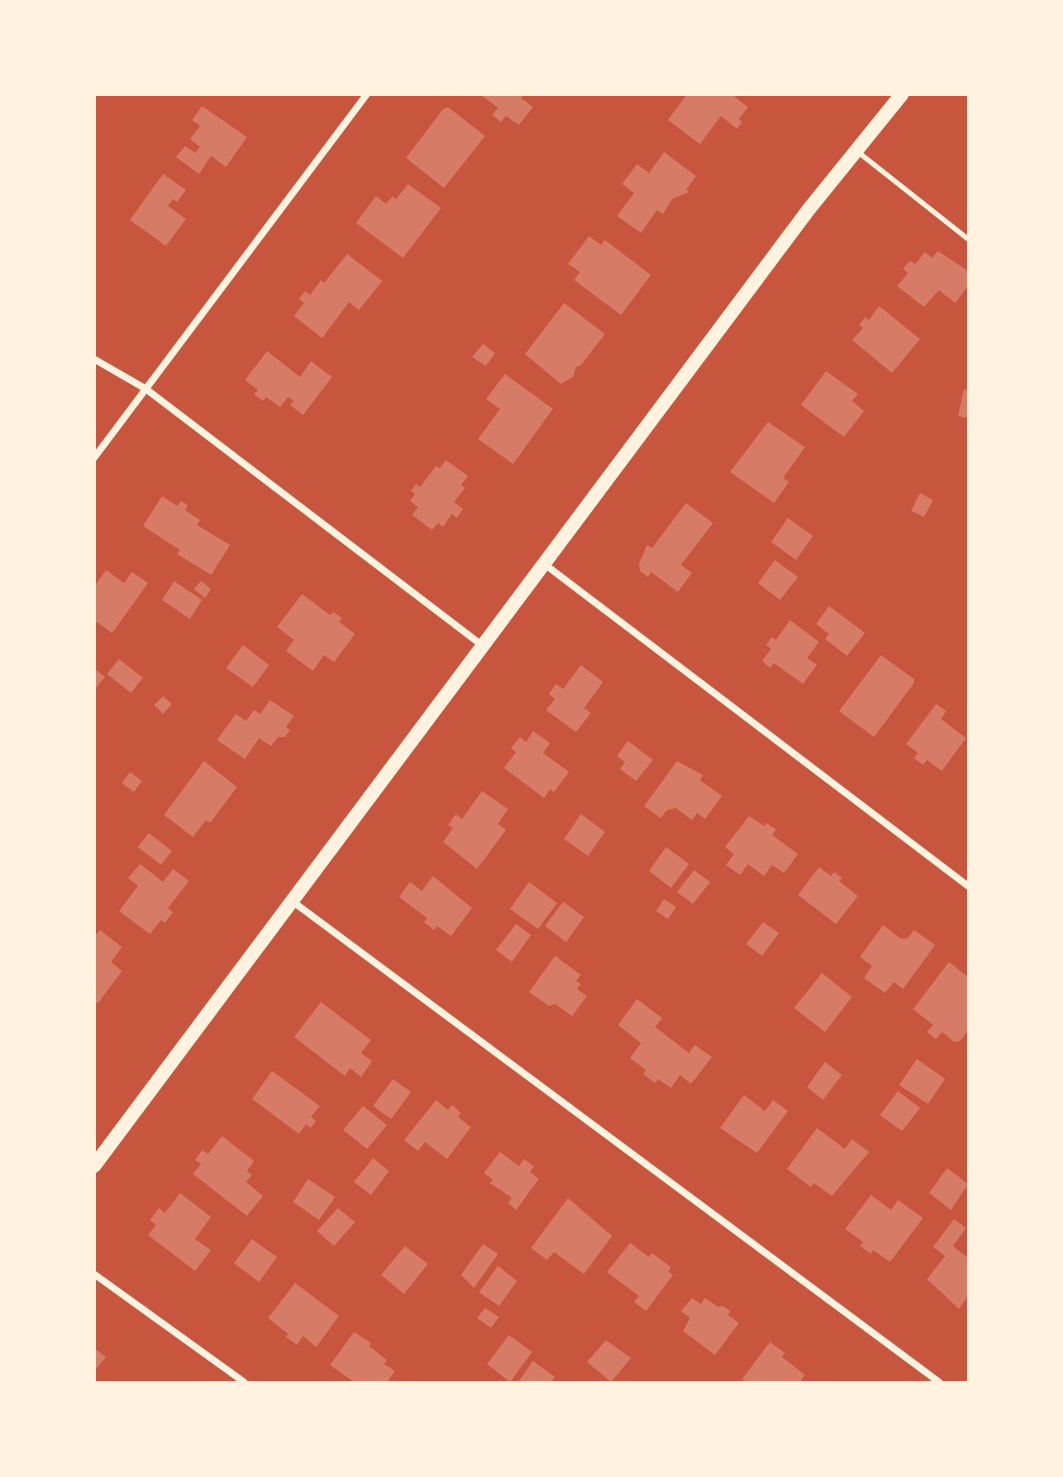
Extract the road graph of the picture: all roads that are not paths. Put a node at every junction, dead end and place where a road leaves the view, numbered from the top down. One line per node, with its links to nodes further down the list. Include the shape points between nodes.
1 (367, 94): 6 (street)
2 (902, 94): 3 (main road)
3 (856, 150): 4 (lane); 8 (main road)
4 (968, 239)
5 (94, 359): 6 (street)
6 (146, 389): 7 (street); 9 (street)
7 (94, 458)
8 (543, 563): 9 (main road); 10 (street)
9 (483, 646): 11 (main road)
10 (968, 886)
11 (292, 901): 12 (main road); 15 (street)
12 (94, 1166)
13 (94, 1275): 14 (street)
14 (244, 1382)
15 (939, 1382)

